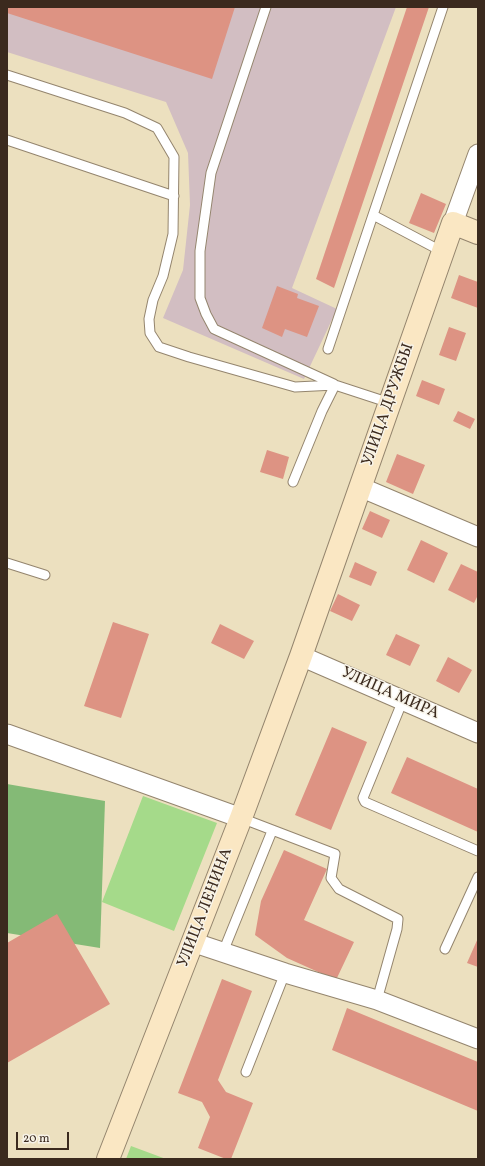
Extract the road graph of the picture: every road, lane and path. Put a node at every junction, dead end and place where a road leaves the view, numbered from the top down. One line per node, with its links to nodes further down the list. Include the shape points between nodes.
1 (266, 7): 12 (lane, via 211,173 200,251 200,298 214,328)
2 (443, 7): 7 (lane)
3 (7, 75): 6 (lane, via 125,113 157,128 174,157)
4 (7, 140): 6 (lane)
5 (478, 154): 8 (street, УЛИЦА ДРУЖБЫ)
6 (174, 196): 12 (lane, via 173,234 149,319 150,333 159,347 295,387)
7 (373, 215): 10 (lane); 11 (lane)
8 (453, 223): 9 (street); 10 (street, УЛИЦА ДРУЖБЫ)
9 (478, 233)
10 (443, 252): 13 (street, УЛИЦА ДРУЖБЫ)
11 (328, 349)
12 (335, 385): 13 (lane); 14 (lane)
13 (390, 402): 15 (street, УЛИЦА ДРУЖБЫ)
14 (293, 482)
15 (360, 487): 16 (street); 19 (street, УЛИЦА ДРУЖБЫ)
16 (478, 537)
17 (7, 563): 18 (lane)
18 (45, 575)
19 (302, 656): 20 (street, УЛИЦА МИРА); 23 (street, УЛИЦА ЛЕНИНА)
20 (403, 700): 21 (street, УЛИЦА МИРА); 25 (lane, via 363,798 366,802)
21 (478, 733)
22 (7, 734): 23 (street)
23 (241, 818): 24 (lane); 27 (street, УЛИЦА ЛЕНИНА)
24 (272, 830): 29 (lane); 31 (lane, via 334,854 331,878 339,889 398,919)
25 (478, 851)
26 (478, 877): 28 (lane)
27 (192, 942): 29 (street); 34 (street, УЛИЦА ЛЕНИНА)
28 (445, 949)
29 (223, 952): 30 (street)
30 (285, 973): 31 (street); 33 (lane)
31 (377, 1000): 32 (street)
32 (478, 1039)
33 (246, 1072)
34 (108, 1159)

